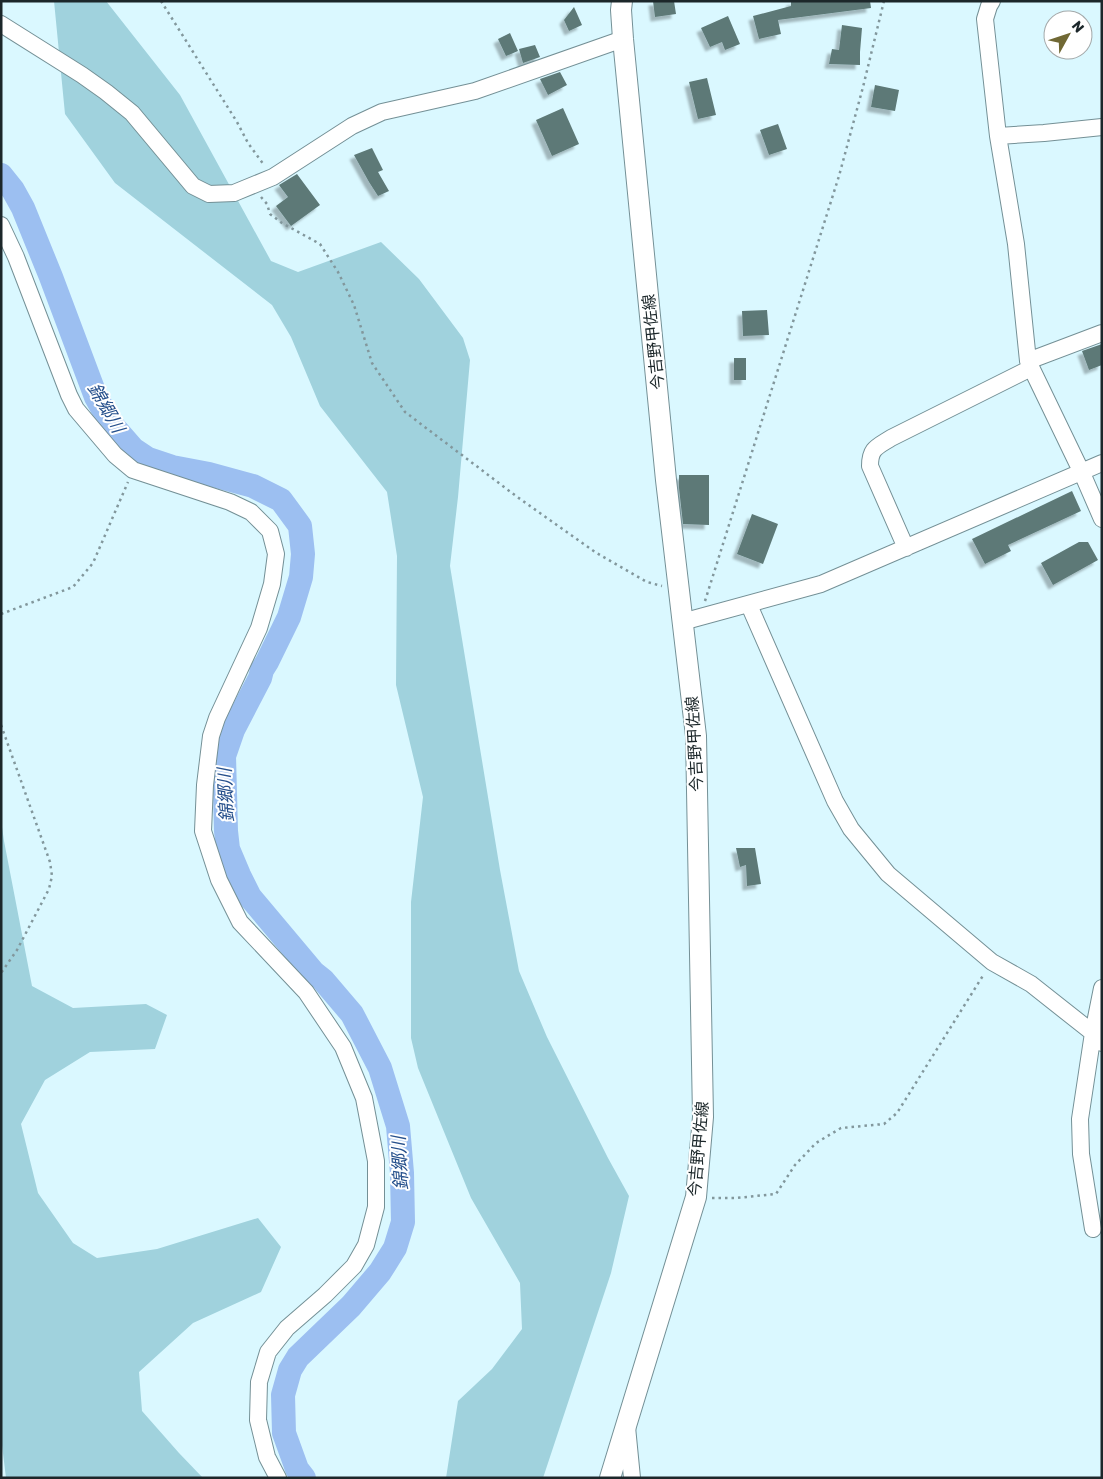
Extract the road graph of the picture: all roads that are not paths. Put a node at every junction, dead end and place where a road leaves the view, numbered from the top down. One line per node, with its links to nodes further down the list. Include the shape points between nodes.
1 (622, 1): 4 (main road, 今吉野甲佐線)
2 (992, 1): 6 (street, via 985,19)
3 (1, 24): 4 (street, via 82,75 132,113 193,186 209,194 234,193 273,177 352,126 382,112 475,91)
4 (623, 39): 15 (main road, 今吉野甲佐線, via 678,590)
5 (1102, 127): 6 (street)
6 (998, 136): 9 (street, via 1016,244)
7 (1, 225): 20 (street, via 76,409 115,455 133,470 251,512 270,531 276,554 272,584 259,628 211,736 203,831 219,880 240,922 306,992 343,1047 364,1098 376,1161 376,1207 366,1245 354,1266 287,1328 268,1352 259,1382 258,1420 267,1457)
8 (1102, 333): 9 (street)
9 (1030, 364): 11 (street); 13 (street, via 875,448 870,456 870,466)
10 (1102, 463): 11 (street)
11 (1082, 472): 12 (street); 13 (street)
12 (1102, 519)
13 (906, 548): 14 (street, via 821,584)
14 (749, 605): 15 (street); 17 (street, via 850,829 888,874 992,962)
15 (691, 620): 19 (main road, 今吉野甲佐線, via 688,656 698,781 703,1117 696,1197)
16 (1102, 988): 17 (street)
17 (1098, 1028): 18 (street, via 1080,1118 1081,1154)
18 (1094, 1229)
19 (627, 1422): 21 (main road, 今吉野甲佐線); 22 (street)
20 (278, 1478)
21 (610, 1478)
22 (632, 1478)

